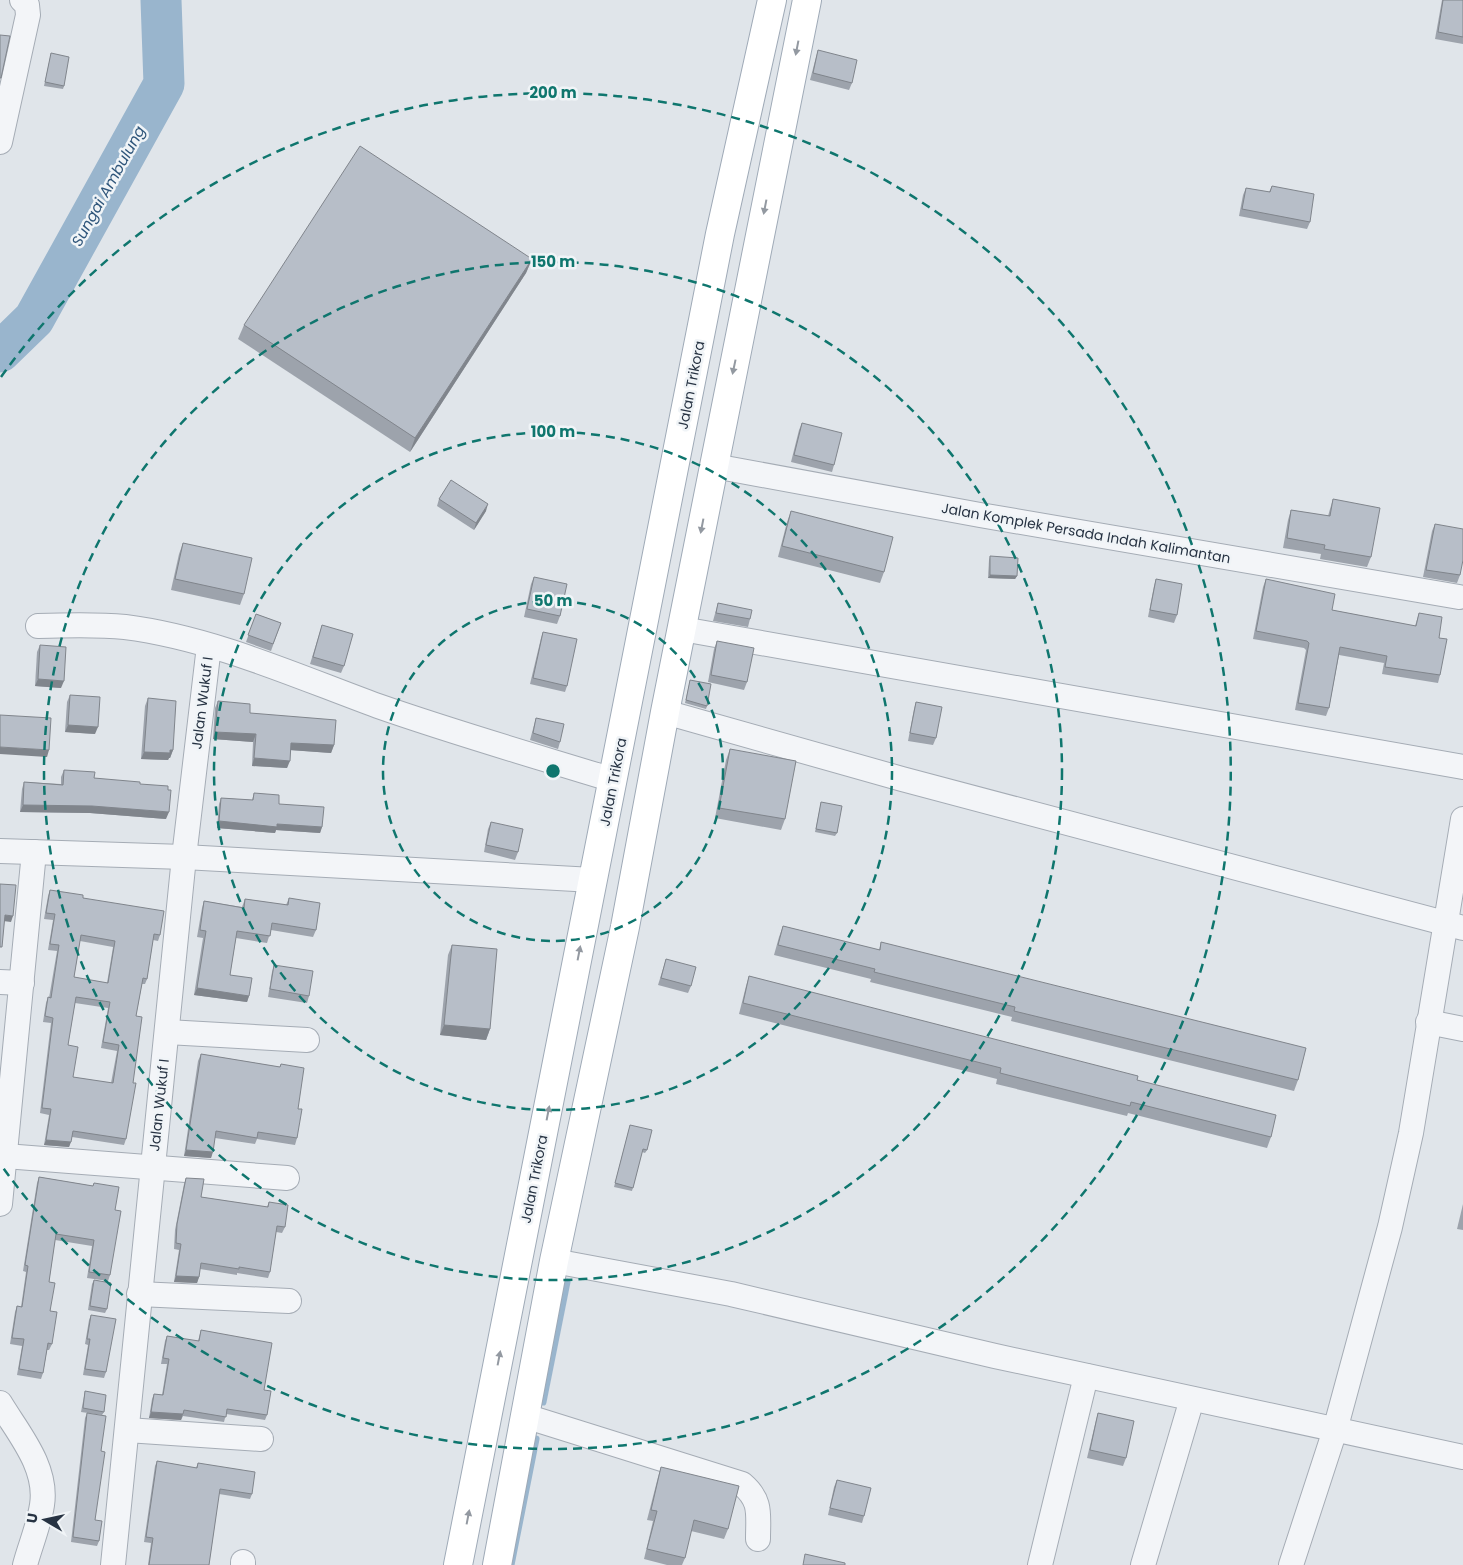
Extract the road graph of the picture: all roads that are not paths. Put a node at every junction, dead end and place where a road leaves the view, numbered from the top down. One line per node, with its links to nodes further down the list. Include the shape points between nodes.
1 (22, 0): 4 (street, via 28,5 28,15)
2 (772, 0): 5 (main road, Jalan Trikora)
3 (807, 0): 6 (main road, one-way to 6)
4 (0, 142)
5 (720, 234): 6 (main road); 14 (main road, Jalan Trikora)
6 (758, 245): 7 (main road, one-way to 7)
7 (714, 466): 8 (street, Jalan Komplek Persada Indah Kalimantan); 10 (main road, one-way to 10)
8 (1459, 597)
9 (38, 626): 11 (street, via 99,624 127,627)
10 (682, 629): 12 (main road); 13 (street)
11 (209, 646): 14 (street, via 429,723); 18 (street, Jalan Wukuf I)
12 (665, 712): 20 (street); 29 (main road, via 625,927)
13 (1463, 767)
14 (613, 780): 19 (main road, Jalan Trikora)
15 (1463, 819): 20 (street)
16 (0, 851): 17 (street)
17 (34, 852): 18 (street); 21 (street)
18 (184, 857): 19 (street); 24 (street, Jalan Wukuf I)
19 (593, 880): 28 (main road, Jalan Trikora, one-way to 19)
20 (1454, 926): 22 (street)
21 (11, 982): 26 (street)
22 (1428, 1022): 23 (street); 41 (street, via 1411,1133 1390,1227)
23 (1463, 1029)
24 (167, 1032): 25 (street); 30 (street, Jalan Wukuf I)
25 (307, 1040)
26 (5, 1094): 27 (street)
27 (5, 1156): 30 (street); 32 (street)
28 (539, 1158): 29 (main road); 47 (main road, Jalan Trikora, one-way to 28)
29 (574, 1164): 33 (main road)
30 (152, 1169): 31 (street); 34 (street, Jalan Wukuf I)
31 (287, 1178)
32 (0, 1204)
33 (554, 1261): 36 (street, via 730,1294); 39 (main road)
34 (140, 1294): 35 (street); 40 (street, Jalan Wukuf I)
35 (290, 1301)
36 (1086, 1376): 37 (street); 49 (street)
37 (1192, 1399): 41 (street); 50 (street)
38 (0, 1403): 45 (street, via 29,1449 43,1487 42,1506)
39 (525, 1416): 44 (street, via 742,1484 753,1493 757,1506); 48 (main road)
40 (127, 1430): 42 (street); 46 (street, Jalan Wukuf I)
41 (1335, 1430): 43 (street); 51 (street)
42 (261, 1439)
43 (1463, 1457)
44 (758, 1539)
45 (24, 1565)
46 (113, 1565)
47 (458, 1565)
48 (497, 1565)
49 (1040, 1565)
50 (1143, 1565)
51 (1292, 1565)

